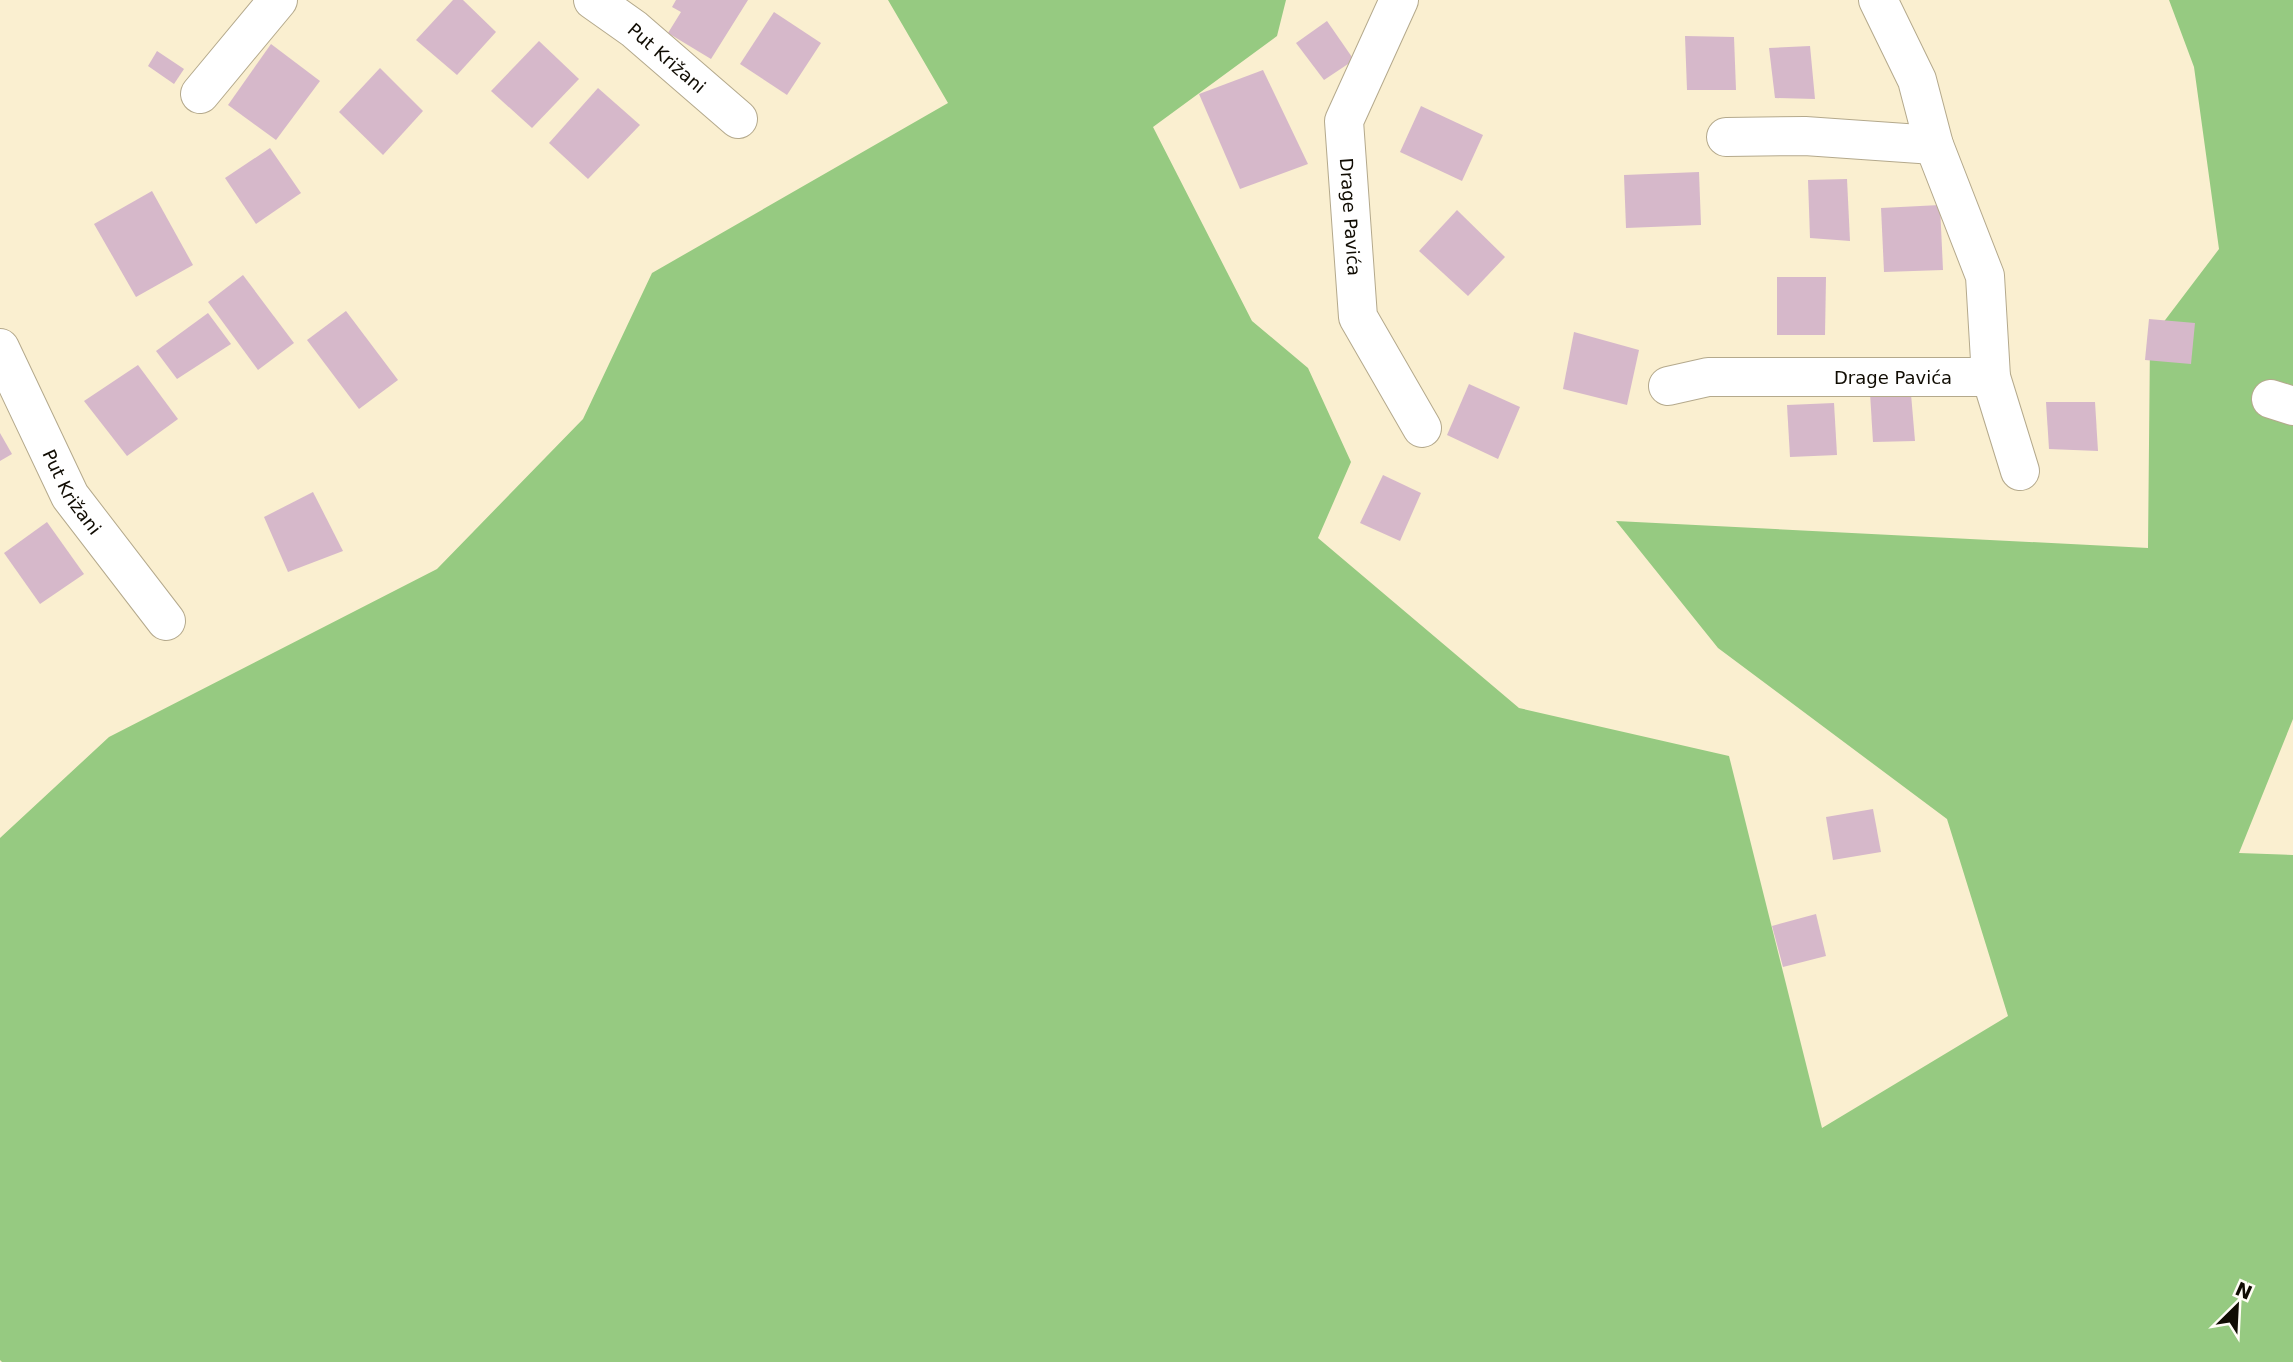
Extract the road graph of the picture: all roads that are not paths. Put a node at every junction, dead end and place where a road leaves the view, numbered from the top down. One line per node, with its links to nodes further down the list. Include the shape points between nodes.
1 (278, 0): 5 (street)
2 (593, 0): 6 (street, Put Križani, via 634,29)
3 (1399, 0): 12 (street, Drage Pavića, via 1344,121 1358,317)
4 (1878, 0): 8 (street, via 1917,80)
5 (200, 94)
6 (738, 119)
7 (1726, 137): 8 (street, via 1805,136)
8 (1934, 145): 10 (street, via 1985,276)
9 (0, 348): 14 (street, Put Križani, via 69,496)
10 (1991, 377): 11 (street, Drage Pavića, via 1708,377); 13 (street)
11 (1668, 386)
12 (1422, 428)
13 (2020, 471)
14 (166, 621)

